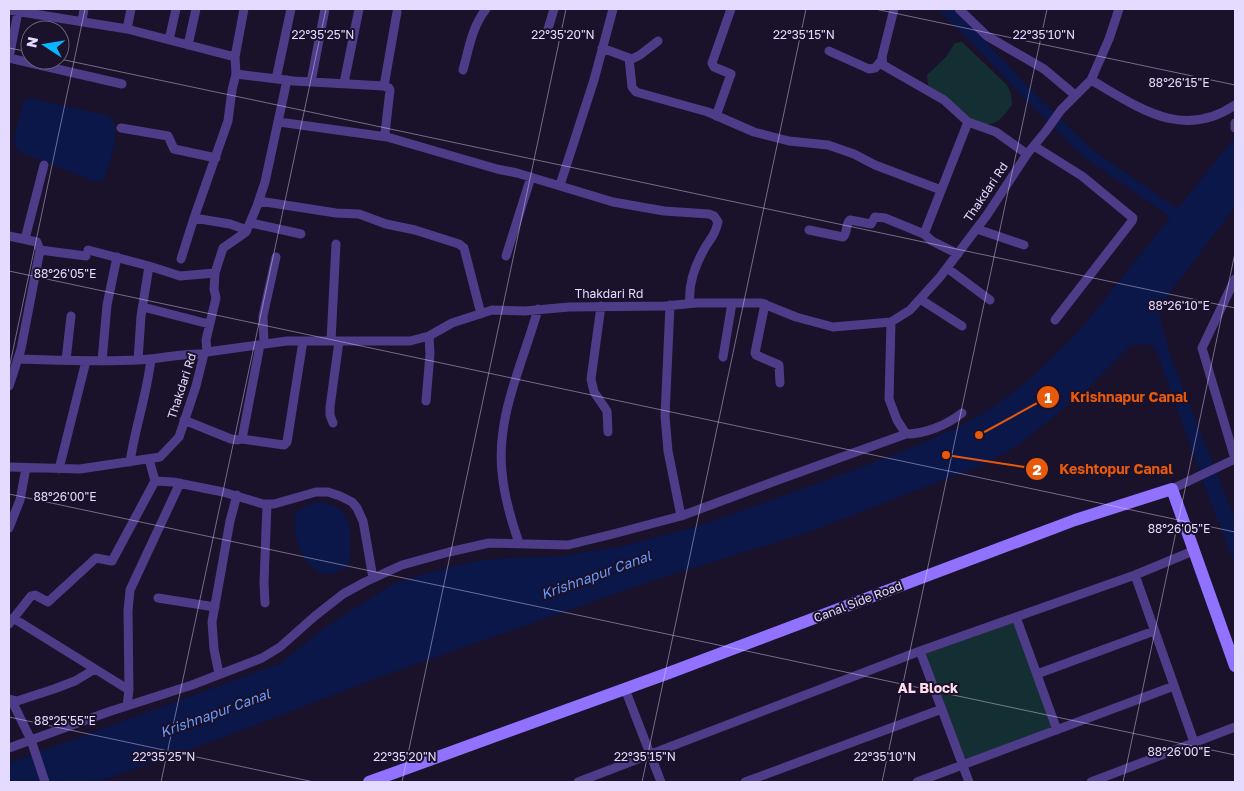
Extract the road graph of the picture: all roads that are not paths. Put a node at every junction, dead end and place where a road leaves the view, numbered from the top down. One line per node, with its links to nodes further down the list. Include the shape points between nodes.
1 (84, 9): 18 (street)
2 (131, 9): 20 (street)
3 (176, 9): 21 (street)
4 (196, 9): 23 (street)
5 (244, 9): 27 (street)
6 (291, 9): 32 (street)
7 (325, 9): 35 (street)
8 (359, 9): 36 (street)
9 (486, 9): 30 (street, via 474,28)
10 (554, 9): 19 (street)
11 (613, 9): 24 (street)
12 (732, 9): 41 (street, via 712,63 714,68 731,74)
13 (894, 9): 29 (street)
14 (959, 9): 39 (street, via 987,36 1044,69)
15 (1119, 9): 34 (street, Thakdari Rd)
16 (14, 10): 18 (street); 26 (street)
17 (397, 12): 38 (street)
18 (82, 21): 20 (street)
19 (548, 28)
20 (127, 30): 21 (street)
21 (169, 40): 23 (street)
22 (658, 41): 28 (street)
23 (188, 45): 27 (street)
24 (602, 48): 28 (street); 53 (street)
25 (829, 51): 29 (street, via 869,69)
26 (9, 53): 37 (street)
27 (235, 57): 31 (street)
28 (630, 60): 41 (street, via 632,87 636,92)
29 (881, 61): 43 (street, via 944,100)
30 (463, 70)
31 (236, 74): 32 (street); 50 (street, via 228,121)
32 (276, 79): 33 (street)
33 (287, 80): 35 (street); 42 (street)
34 (1091, 80): 39 (street, Thakdari Rd); 40 (street, via 1142,109 1170,119 1212,118)
35 (312, 82): 36 (street)
36 (344, 83): 38 (street)
37 (122, 84)
38 (384, 86): 47 (street, via 390,90)
39 (1074, 95): 48 (street, Thakdari Rd)
40 (1235, 105)
41 (716, 116): 54 (street, via 754,132 846,151)
42 (279, 122): 47 (street); 55 (street)
43 (968, 122): 49 (street, via 996,132); 54 (street)
44 (1235, 123): 46 (street)
45 (121, 128): 50 (street, via 168,136 174,149)
46 (1235, 128)
47 (387, 138): 52 (street)
48 (1034, 146): 49 (street, Thakdari Rd); 87 (street, via 1082,176 1133,218)
49 (1026, 154): 58 (street, Thakdari Rd)
50 (216, 158): 56 (street)
51 (44, 166): 63 (street)
52 (532, 177): 53 (street); 68 (street)
53 (560, 185): 79 (street, via 613,202 714,216 718,222 715,233 693,274)
54 (942, 190): 61 (street)
55 (259, 200): 57 (street); 85 (street, via 359,214 459,244 464,248)
56 (194, 218): 57 (street); 71 (street)
57 (249, 226): 60 (street); 74 (street, via 224,248)
58 (977, 229): 65 (street); 67 (street, Thakdari Rd)
59 (809, 230): 61 (street, via 843,237 850,220 871,224 875,216)
60 (300, 234)
61 (924, 234): 67 (street)
62 (9, 236): 63 (street)
63 (25, 239): 66 (street, via 37,242)
64 (336, 244): 93 (street)
65 (1024, 245)
66 (40, 250): 69 (street); 97 (street)
67 (958, 254): 73 (street, Thakdari Rd)
68 (506, 256)
69 (116, 257): 72 (street); 102 (street, via 107,304)
70 (276, 257): 94 (street, via 263,316)
71 (181, 259)
72 (149, 266): 74 (street, via 180,276); 83 (street)
73 (947, 268): 76 (street, Thakdari Rd); 77 (street)
74 (214, 273): 89 (street, via 216,298)
75 (1235, 279): 113 (street, via 1202,348)
76 (920, 299): 88 (street, Thakdari Rd); 90 (street)
77 (990, 300)
78 (732, 303): 79 (street, Thakdari Rd); 80 (street, Thakdari Rd); 96 (street)
79 (690, 304): 81 (street, Thakdari Rd)
80 (765, 304): 88 (street, Thakdari Rd, via 796,317 833,326); 103 (street, via 755,353 779,365)
81 (670, 305): 82 (street, Thakdari Rd); 123 (street, via 665,416 668,451)
82 (600, 306): 84 (street, Thakdari Rd); 109 (street, via 591,379 594,392 607,411)
83 (142, 307): 89 (street); 100 (street)
84 (538, 310): 85 (street, Thakdari Rd, via 492,310); 125 (street, via 510,396 502,440 508,512)
85 (481, 314): 91 (street, Thakdari Rd, via 452,323)
86 (71, 316): 99 (street)
87 (1055, 320)
88 (891, 322): 110 (street, via 889,399 896,420)
89 (209, 324): 95 (street)
90 (962, 326)
91 (429, 336): 93 (street, Thakdari Rd, via 410,341); 105 (street)
92 (303, 341): 93 (street, Thakdari Rd); 94 (street, Thakdari Rd); 111 (street, via 286,444)
93 (335, 341): 108 (street, via 330,407)
94 (262, 344): 95 (street, Thakdari Rd); 111 (street)
95 (206, 353): 98 (street); 107 (street, Thakdari Rd)
96 (723, 357)
97 (18, 359): 99 (street); 104 (street)
98 (152, 359): 100 (street); 114 (street)
99 (66, 360): 101 (street)
100 (138, 360): 102 (street)
101 (86, 361): 102 (street); 117 (street)
102 (102, 361)
103 (780, 383)
104 (9, 386)
105 (426, 401)
106 (962, 413): 110 (street, via 921,433)
107 (184, 420): 111 (street, via 231,439); 112 (street, Thakdari Rd, via 179,437 160,457)
108 (333, 423)
109 (608, 432)
110 (906, 434): 123 (street)
111 (242, 438)
112 (149, 459): 114 (street, Thakdari Rd); 118 (street)
113 (1235, 459): 120 (street)
114 (130, 462): 117 (street, Thakdari Rd)
115 (9, 467): 116 (street, Thakdari Rd)
116 (26, 468): 117 (street, Thakdari Rd); 124 (street, via 20,500)
117 (59, 469)
118 (154, 482): 119 (street); 133 (street, via 111,562 96,558 48,602 33,595)
119 (180, 483): 121 (street); 142 (street, via 130,590)
120 (1172, 489): 126 (street); 141 (street, Canal Side Road, via 1075,520)
121 (237, 495): 122 (street); 131 (street)
122 (267, 504): 128 (street, via 316,492 328,492 352,502 362,521); 130 (street)
123 (681, 516): 125 (street, via 568,545)
124 (9, 528)
125 (519, 543): 128 (street, via 472,546 402,565)
126 (1193, 551): 127 (street); 136 (street)
127 (1135, 575): 132 (street); 134 (street)
128 (373, 578): 138 (street, via 344,594 280,648)
129 (158, 598): 131 (street)
130 (265, 603)
131 (215, 607): 138 (street, via 212,634)
132 (1016, 617): 135 (street); 139 (street)
133 (11, 621): 137 (street)
134 (1154, 631): 139 (street); 140 (street)
135 (920, 651): 145 (street); 151 (street)
136 (1235, 666)
137 (95, 669): 142 (street); 143 (street, via 61,686 17,701)
138 (219, 674): 144 (street)
139 (1036, 674): 147 (street)
140 (1174, 686): 147 (street); 149 (street)
141 (625, 689): 151 (street); 154 (street, Canal Side Road)
142 (129, 690): 144 (street)
143 (11, 700): 148 (street)
144 (127, 706): 148 (street)
145 (942, 709): 152 (street); 157 (street)
146 (1235, 727): 149 (street)
147 (1057, 730): 152 (street)
148 (31, 740): 150 (street); 153 (street)
149 (1194, 742): 160 (street)
150 (9, 748)
151 (650, 756): 155 (street); 156 (street)
152 (963, 765): 158 (street); 159 (street)
153 (46, 782)
154 (368, 782)
155 (578, 782)
156 (661, 782)
157 (745, 782)
158 (917, 782)
159 (969, 782)
160 (1091, 782)

